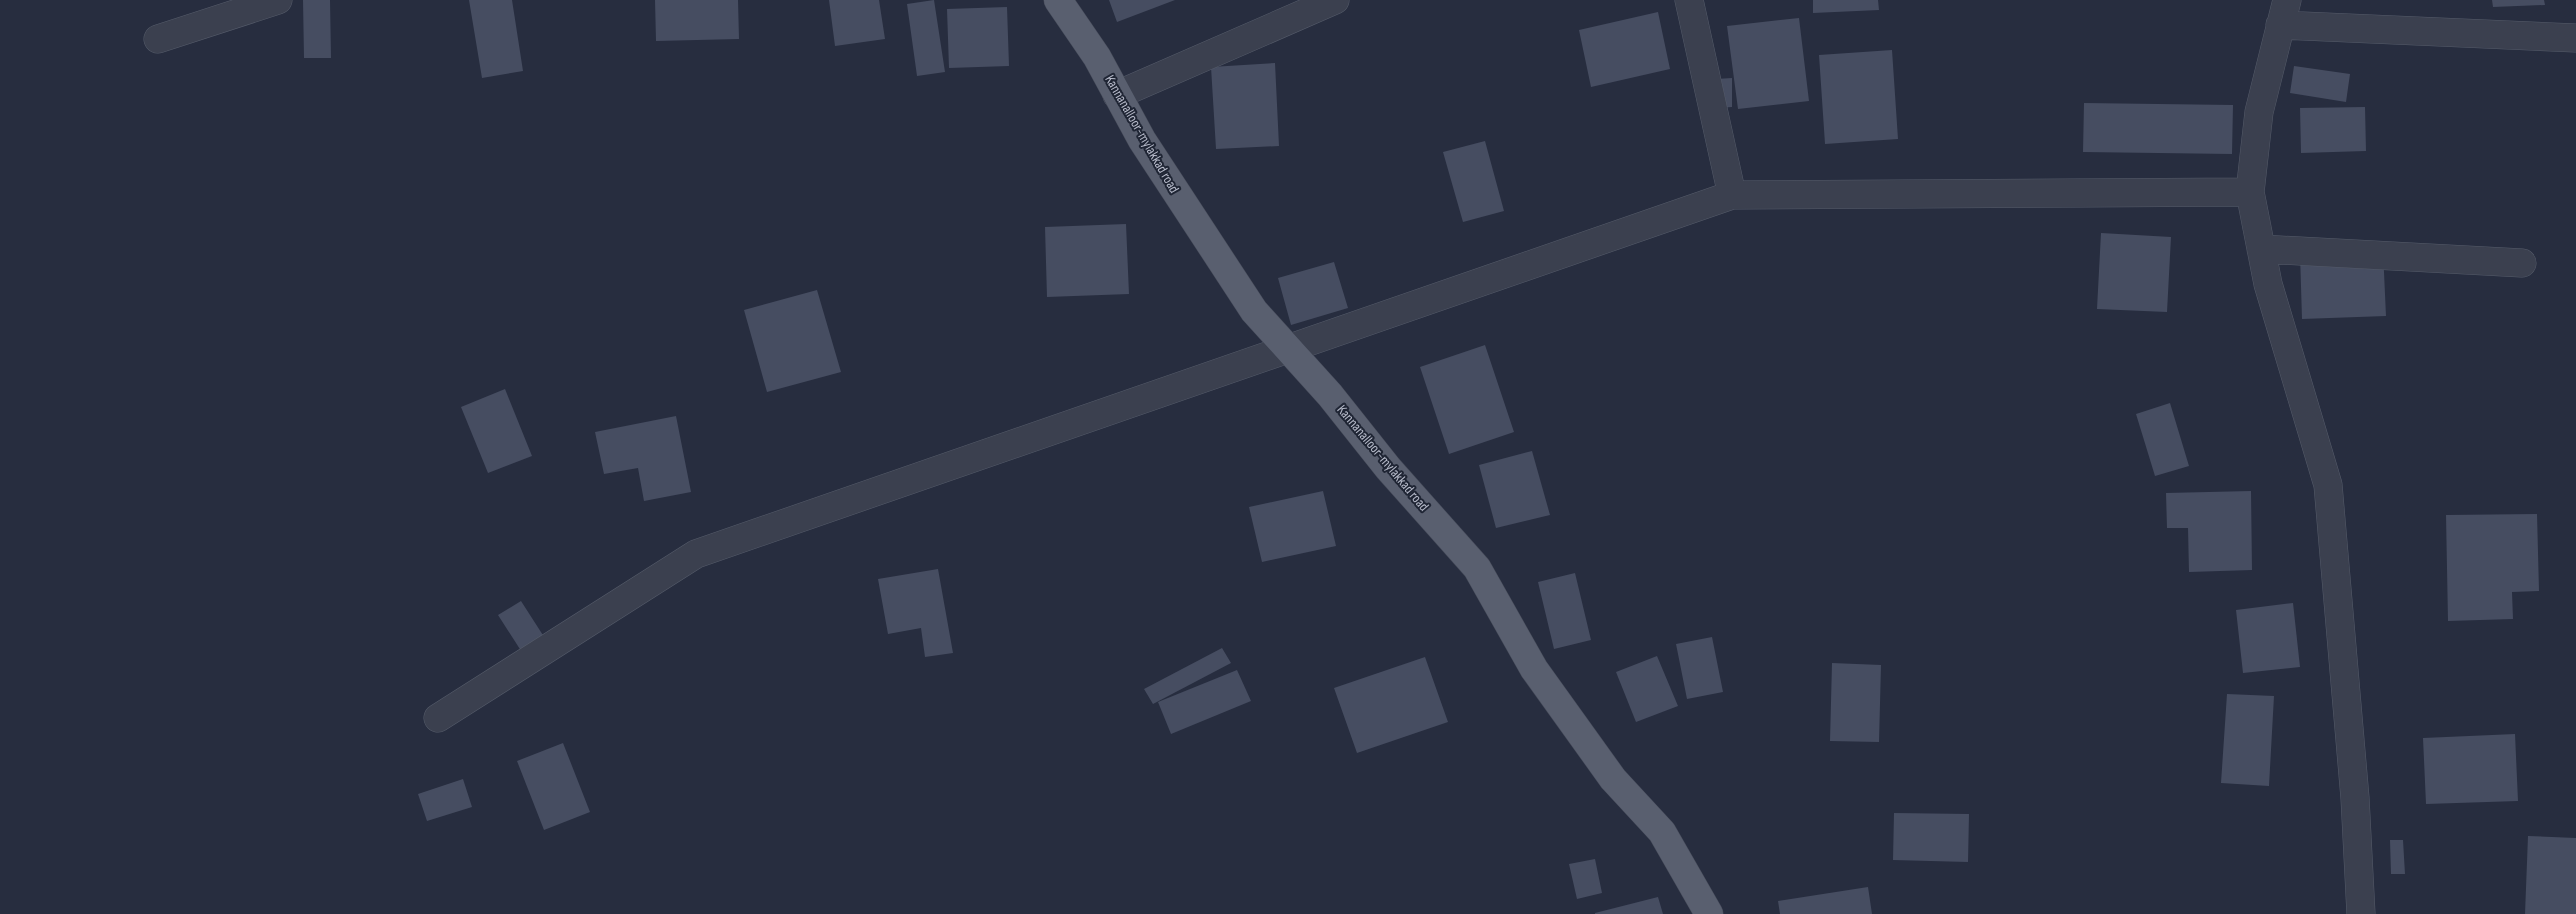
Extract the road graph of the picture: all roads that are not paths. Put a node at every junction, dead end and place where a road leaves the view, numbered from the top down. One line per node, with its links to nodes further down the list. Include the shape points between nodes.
1 (278, 0): 7 (street)
2 (1058, 0): 8 (main road, Kannanalloor-mylakkad road, via 1098,57)
3 (1335, 0): 8 (street)
4 (1689, 0): 10 (street)
5 (2284, 12): 6 (street); 9 (street, via 2259,112)
6 (2576, 38)
7 (158, 39)
8 (1117, 95): 13 (main road, Kannanalloor-mylakkad road, via 1207,242 1254,311)
9 (2250, 192): 10 (street); 11 (street)
10 (1732, 195): 13 (street)
11 (2261, 249): 12 (street); 16 (street, via 2268,284 2328,485 2355,798)
12 (2522, 263)
13 (1288, 349): 14 (street, via 696,554); 15 (main road, Kannanalloor-mylakkad road, via 1477,568 1534,669 1613,779 1662,832)
14 (438, 718)
15 (1709, 914)
16 (2361, 914)

